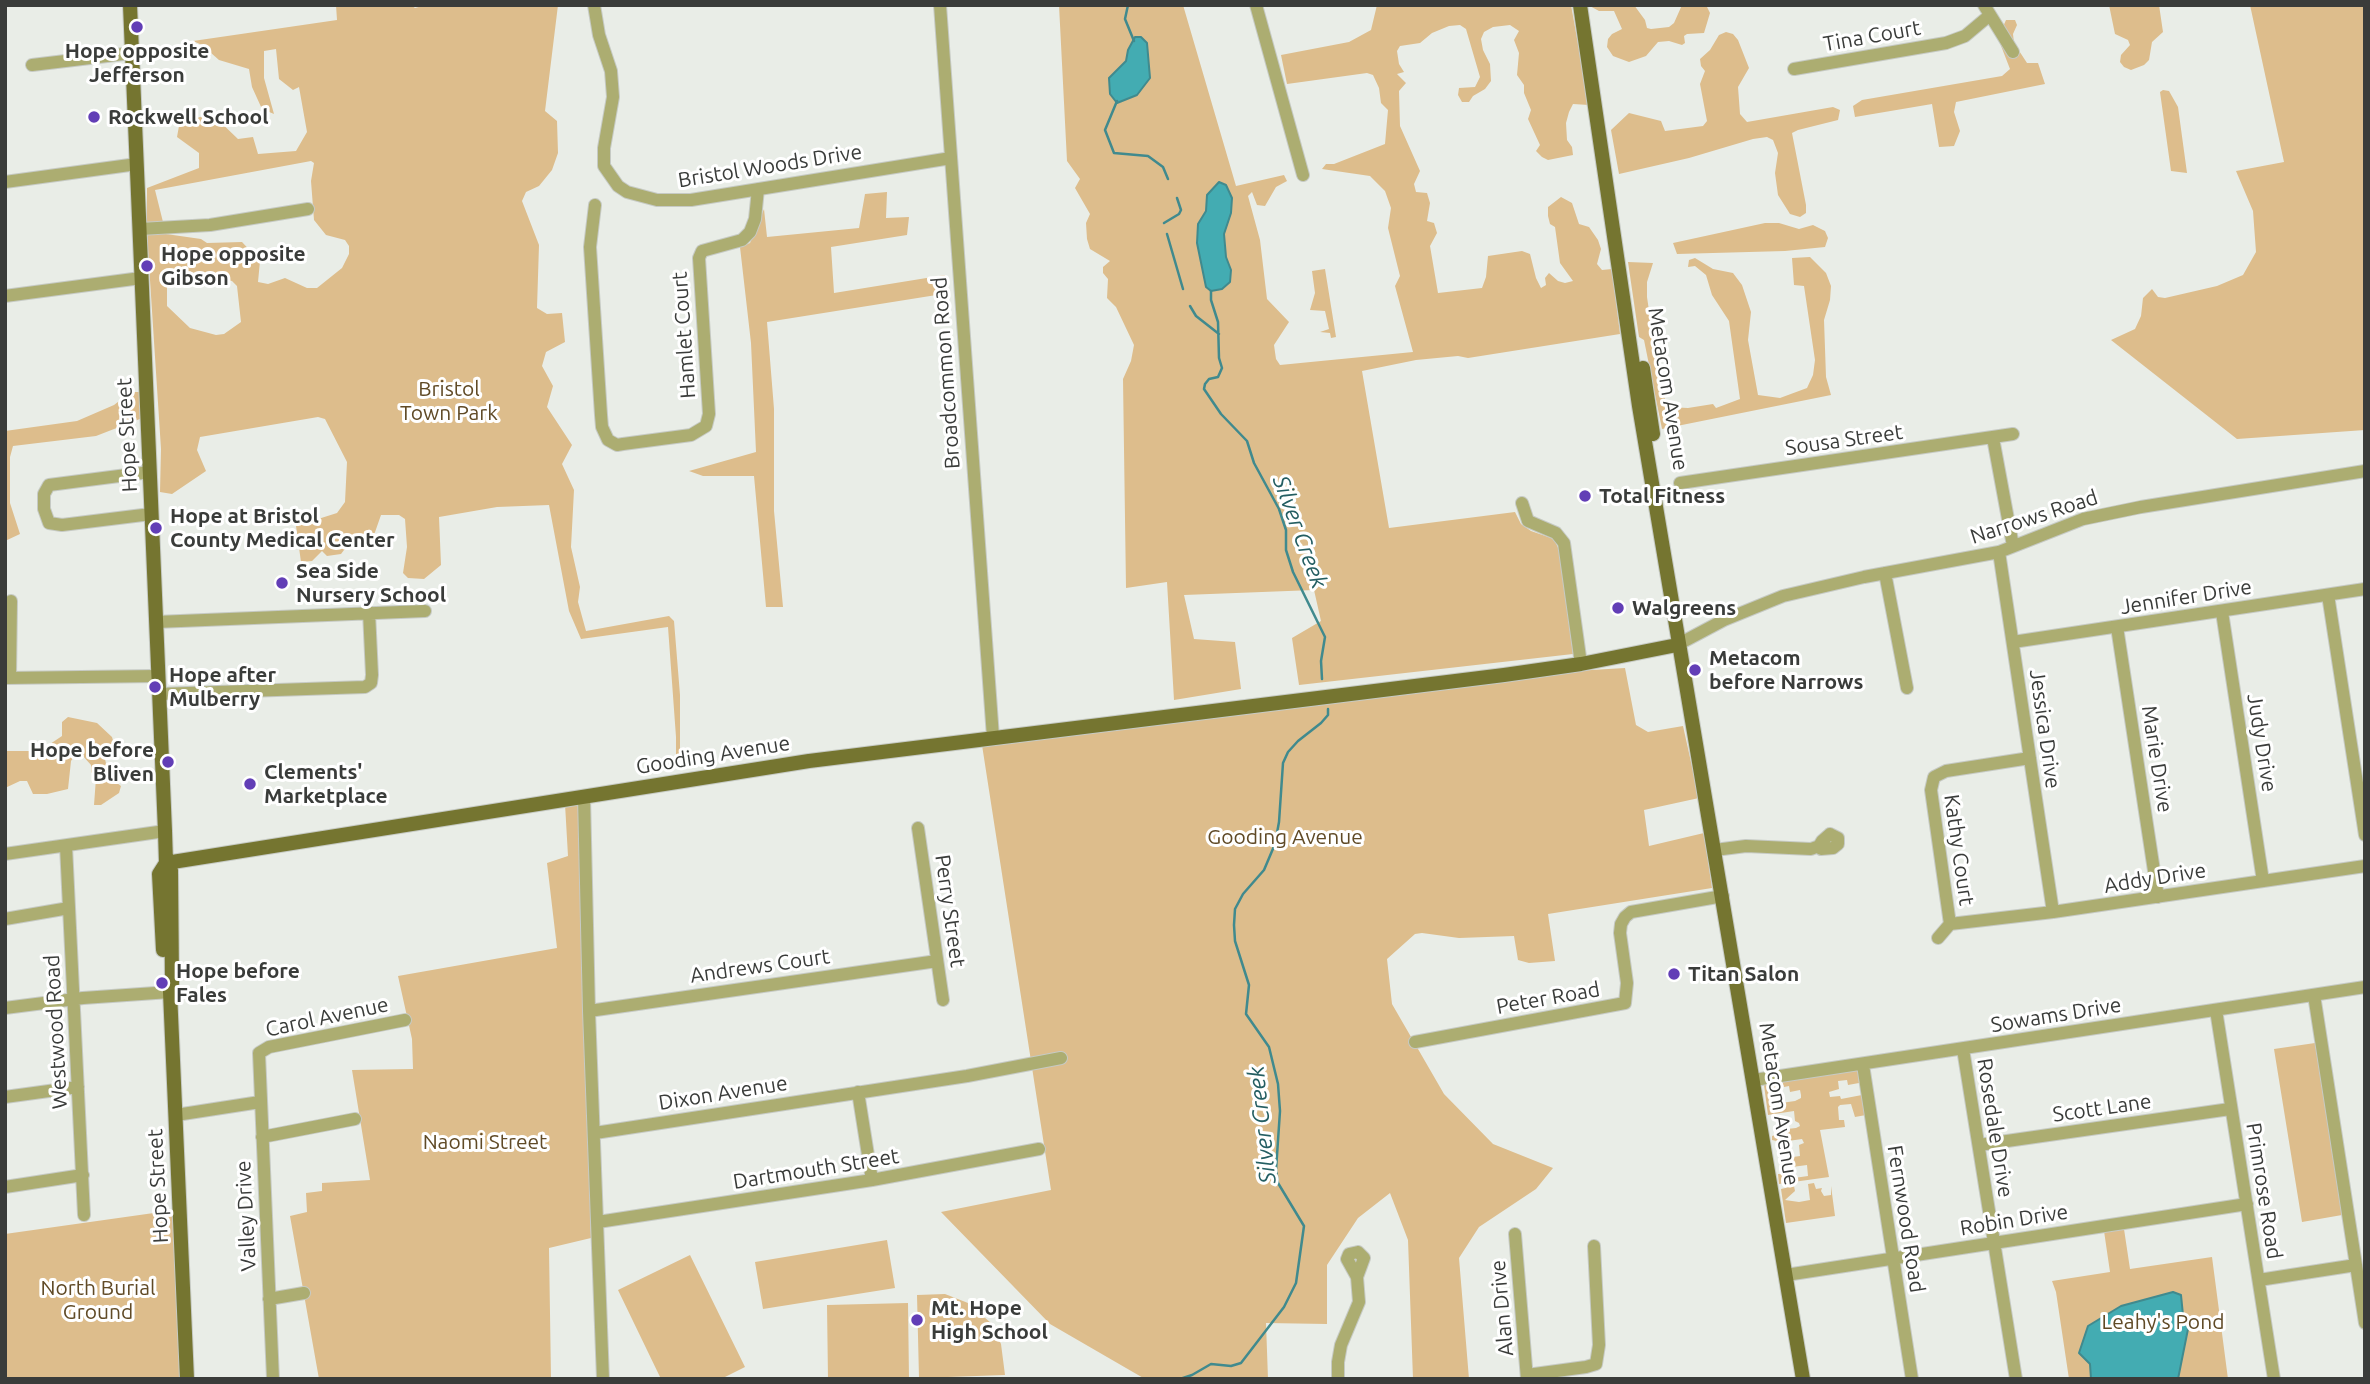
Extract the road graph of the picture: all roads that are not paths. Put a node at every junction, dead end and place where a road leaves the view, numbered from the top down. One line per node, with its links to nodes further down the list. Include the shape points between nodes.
1 (130, 5): 7 (main road, Hope Street)
2 (594, 5): 15 (street, Bristol Woods Drive, via 611,71 613,97 604,148 609,177 627,192 657,200 691,200)
3 (940, 5): 11 (street, Broadcommon Road)
4 (1255, 5): 13 (street)
5 (1580, 5): 40 (main road, Metacom Avenue, via 1627,268)
6 (1987, 10): 8 (street); 10 (street, Tina Court, via 1965,36 1945,43)
7 (132, 52): 9 (street); 12 (main road, Hope Street)
8 (2013, 52)
9 (32, 65)
10 (1794, 69)
11 (951, 158): 15 (street, Bristol Woods Drive); 46 (street, Broadcommon Road)
12 (137, 164): 14 (street); 18 (main road, Hope Street)
13 (1303, 175)
14 (5, 182)
15 (758, 189): 16 (street, Hamlet Court, via 750,233 742,240 702,251 699,258 706,426 691,435 617,445 608,440 602,427 590,247)
16 (594, 205)
17 (308, 209): 18 (street, via 210,225)
18 (140, 229): 19 (main road, Hope Street)
19 (141, 278): 20 (street); 24 (main road, Hope Street)
20 (5, 296)
21 (2013, 434): 22 (street, Sousa Street)
22 (1993, 438): 25 (street, Sousa Street); 28 (street)
23 (2365, 471): 28 (street, Narrows Road, via 2112,512)
24 (150, 472): 27 (main road, Hope Street); 27 (street, via 49,485 44,509 49,523 62,525)
25 (1680, 483)
26 (1522, 503): 41 (street, via 1528,521 1556,533 1564,543)
27 (151, 514): 37 (main road, Hope Street)
28 (2013, 546): 29 (street, Narrows Road)
29 (1999, 552): 30 (street, Narrows Road); 39 (street, Jessica Drive)
30 (1885, 573): 40 (street, Narrows Road, via 1764,602); 44 (street)
31 (2365, 589): 32 (street, Jennifer Drive)
32 (2328, 595): 36 (street, Jennifer Drive); 51 (street)
33 (11, 601): 43 (street)
34 (425, 611): 35 (street)
35 (369, 612): 37 (street); 45 (street, via 371,683 362,687)
36 (2222, 612): 38 (street, Jennifer Drive); 58 (street, Judy Drive)
37 (156, 622): 42 (main road, Hope Street)
38 (2117, 627): 39 (street, Jennifer Drive); 60 (street, Marie Drive)
39 (2013, 642): 47 (street, Jessica Drive)
40 (1681, 643): 41 (main road, Gooding Avenue); 52 (main road, Metacom Avenue)
41 (1581, 664): 46 (main road, Gooding Avenue)
42 (158, 676): 43 (street); 45 (main road, Hope Street)
43 (8, 678)
44 (1907, 688)
45 (159, 694): 50 (main road, Hope Street)
46 (993, 737): 48 (main road, Gooding Avenue)
47 (2029, 758): 62 (street, Jessica Drive); 64 (street, Kathy Court, via 1945,771 1934,777 1931,790)
48 (584, 797): 56 (main road, Gooding Avenue); 74 (street)
49 (918, 828): 66 (street, Perry Street)
50 (164, 831): 53 (street); 56 (main road, Hope Street)
51 (2365, 835)
52 (1713, 844): 54 (street); 59 (main road, Metacom Avenue)
53 (66, 846): 55 (street); 61 (street, Westwood Road)
54 (1819, 846)
55 (5, 854)
56 (166, 863): 68 (main road, Hope Street, via 159,874 165,983)
57 (2365, 866): 58 (street, Addy Drive)
58 (2263, 881): 60 (street, Addy Drive)
59 (1723, 896): 76 (street, Peter Road, via 1631,912 1625,917 1620,933 1628,983 1625,1003); 81 (main road, Metacom Avenue)
60 (2158, 897): 62 (street, Addy Drive)
61 (69, 908): 63 (street); 70 (street, Westwood Road)
62 (2053, 912): 64 (street, Addy Drive)
63 (5, 919)
64 (1950, 924): 65 (street, Kathy Court)
65 (1937, 939)
66 (937, 961): 71 (street, Perry Street); 74 (street, Andrews Court)
67 (2365, 987): 69 (street, Sowams Drive)
68 (170, 992): 70 (street); 87 (main road, Hope Street)
69 (2314, 995): 73 (street, Sowams Drive); 103 (street)
70 (73, 999): 72 (street); 82 (street, Westwood Road)
71 (943, 999)
72 (5, 1008)
73 (2216, 1010): 77 (street, Sowams Drive); 86 (street, Primrose Road)
74 (589, 1011): 89 (street)
75 (405, 1020): 78 (street, Carol Avenue)
76 (1415, 1042)
77 (1963, 1049): 80 (street, Sowams Drive); 91 (street, Rosedale Drive)
78 (259, 1052): 85 (street, Valley Drive)
79 (1061, 1058): 83 (street, Dixon Avenue)
80 (1863, 1065): 81 (street, Sowams Drive); 102 (street, Fernwood Road)
81 (1754, 1080): 104 (main road, Metacom Avenue)
82 (78, 1087): 84 (street); 93 (street, Westwood Road)
83 (858, 1092): 89 (street, Dixon Avenue); 94 (street)
84 (5, 1097)
85 (260, 1102): 87 (street); 90 (street, Valley Drive)
86 (2230, 1109): 91 (street, Scott Lane); 96 (street, Primrose Road)
87 (176, 1115): 111 (main road, Hope Street)
88 (355, 1119): 90 (street)
89 (595, 1133): 98 (street)
90 (262, 1137): 108 (street, Valley Drive)
91 (1979, 1145): 100 (street, Rosedale Drive)
92 (1039, 1149): 94 (street, Dartmouth Street)
93 (83, 1175): 95 (street); 97 (street, Westwood Road)
94 (872, 1180): 98 (street, Dartmouth Street)
95 (5, 1187)
96 (2247, 1204): 100 (street, Robin Drive); 106 (street, Primrose Road)
97 (84, 1215)
98 (598, 1222): 113 (street)
99 (1515, 1234): 110 (street, Alan Drive)
100 (1994, 1243): 102 (street, Robin Drive); 117 (street, Rosedale Drive)
101 (1594, 1246): 110 (street, via 1600,1345 1596,1364)
102 (1892, 1258): 104 (street, Robin Drive); 116 (street, Fernwood Road)
103 (2356, 1265): 106 (street); 109 (street)
104 (1786, 1275): 115 (main road, Metacom Avenue)
105 (1357, 1277): 114 (street, via 1359,1302 1341,1345)
106 (2259, 1280): 118 (street, Primrose Road)
107 (304, 1293): 108 (street)
108 (269, 1299): 112 (street, Valley Drive)
109 (2365, 1323)
110 (1527, 1377)
111 (187, 1379)
112 (273, 1379)
113 (603, 1379)
114 (1338, 1379)
115 (1803, 1379)
116 (1912, 1379)
117 (2016, 1379)
118 (2274, 1379)

